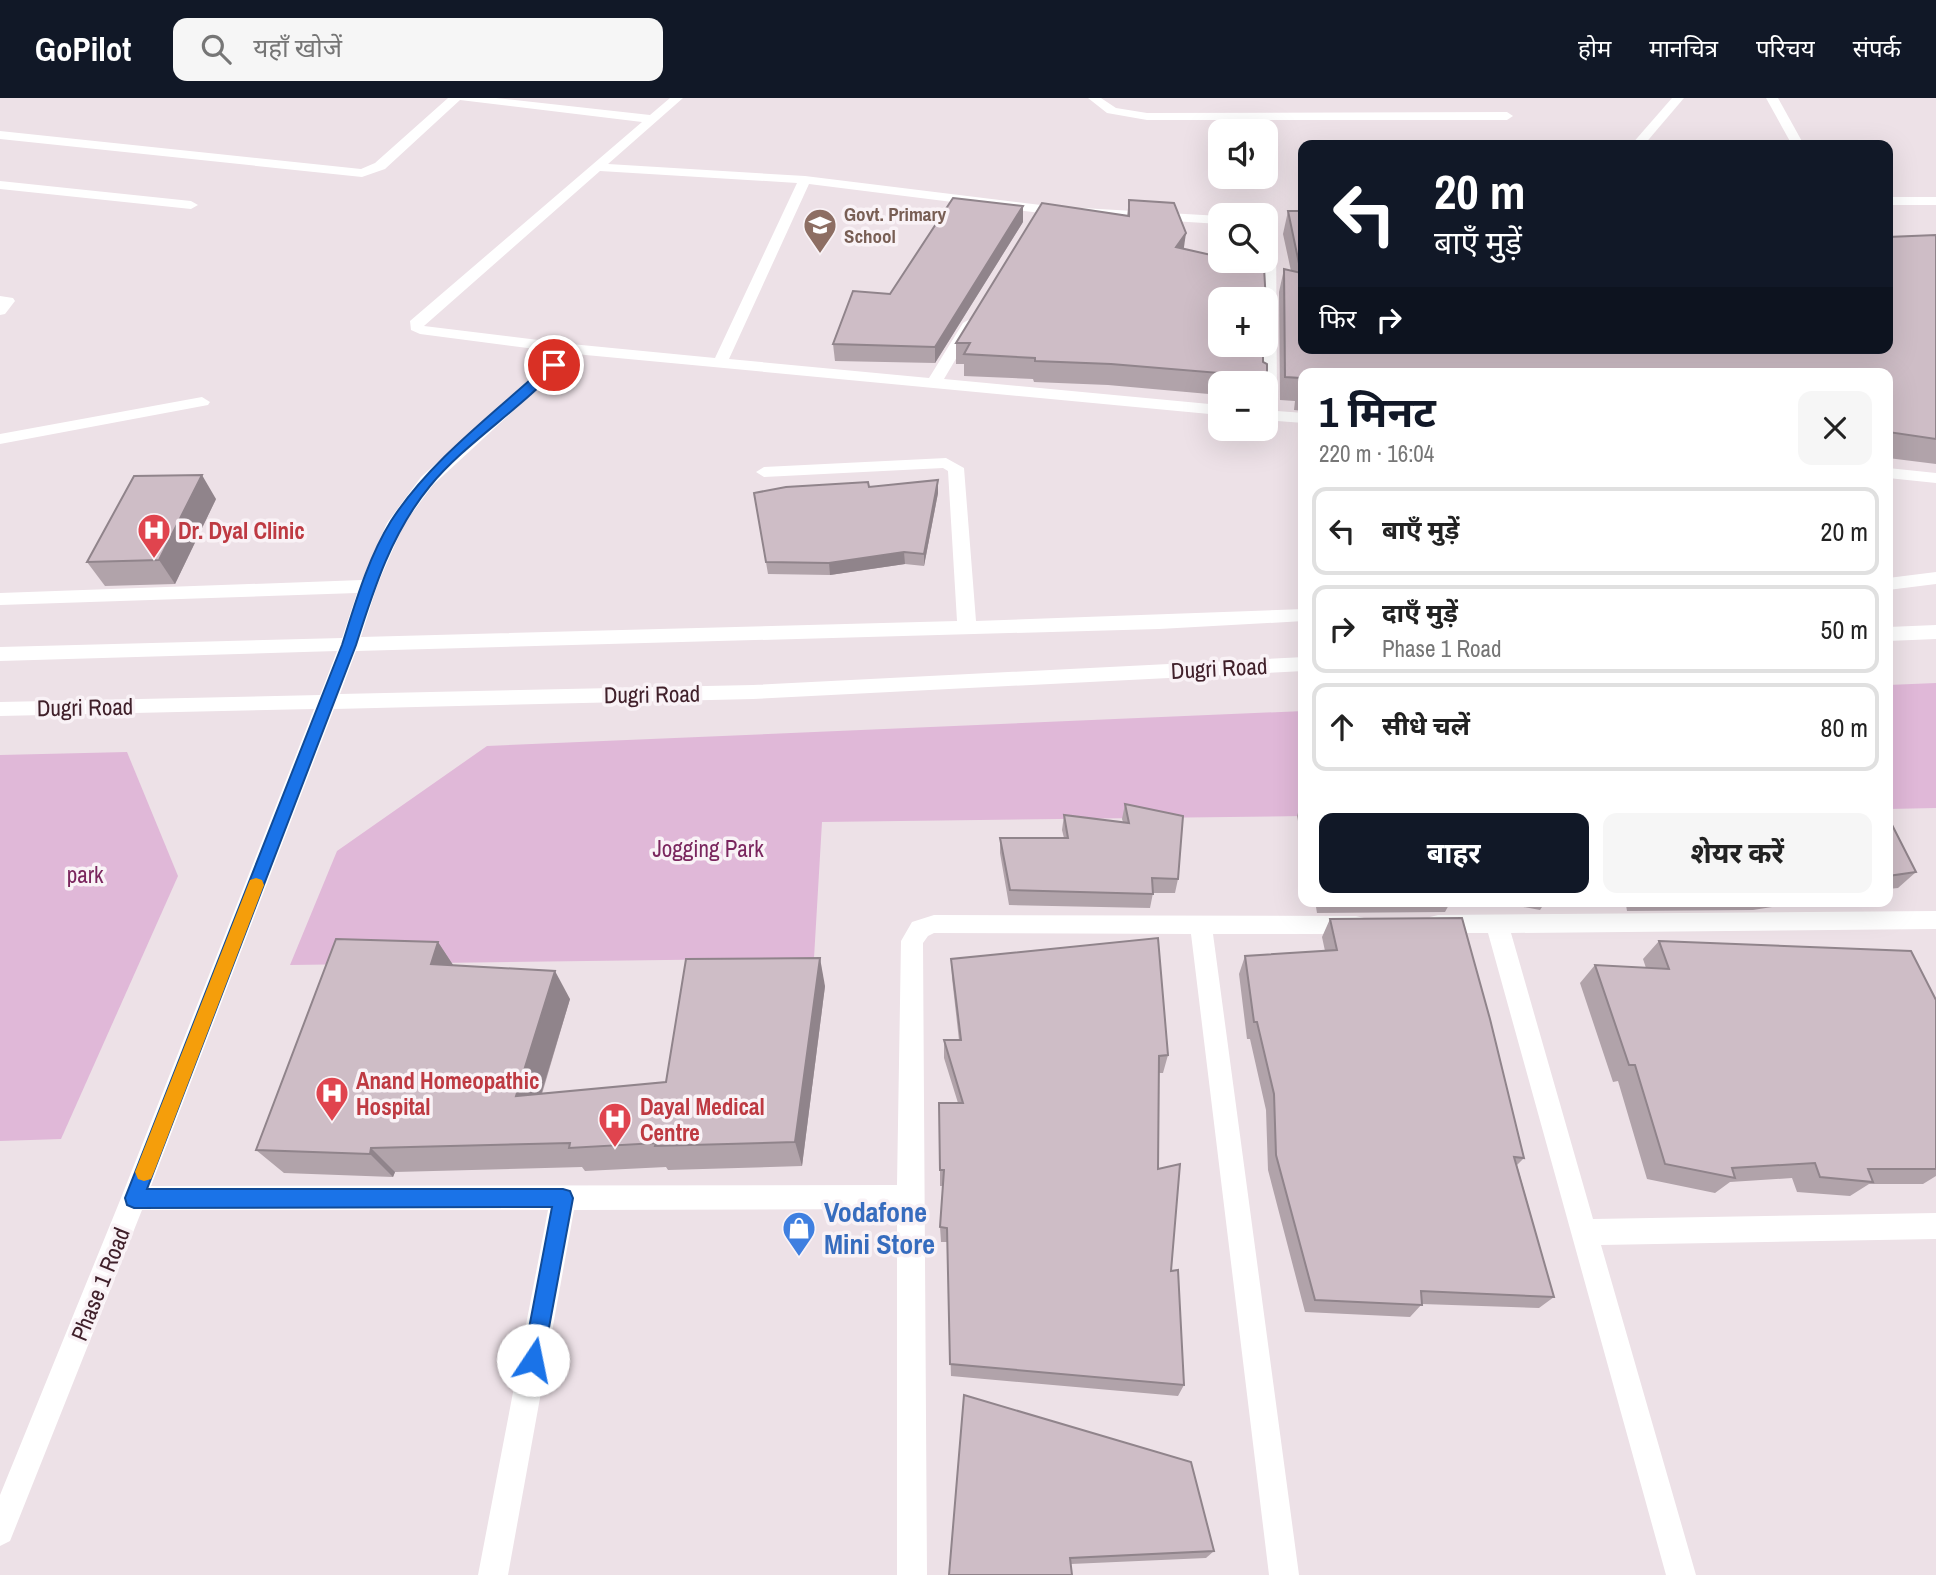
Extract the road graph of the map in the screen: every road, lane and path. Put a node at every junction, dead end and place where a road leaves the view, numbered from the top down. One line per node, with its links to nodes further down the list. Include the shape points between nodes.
1 (455, 98): 9 (street, via 380,166 362,173)
2 (464, 98): 8 (street)
3 (677, 98): 8 (street)
4 (1094, 98): 7 (street, via 1113,110 1181,117)
5 (1678, 98): 10 (street)
6 (1772, 98): 11 (street)
7 (1507, 116)
8 (652, 119): 12 (street)
9 (0, 135)
10 (1641, 140)
11 (1795, 140)
12 (597, 167): 13 (street); 23 (street, via 416,327)
13 (806, 180): 18 (street, via 1049,213); 24 (street)
14 (0, 185): 17 (street)
15 (1893, 201): 16 (street)
16 (1936, 201)
17 (191, 205)
18 (1208, 220)
19 (1271, 273): 25 (street)
20 (0, 300): 21 (street, via 8,301)
21 (0, 311)
22 (976, 314): 26 (street)
23 (571, 349): 24 (street); 37 (street, Phase 1 Road, via 427,481 396,523)
24 (720, 363): 26 (street)
25 (1268, 371)
26 (934, 383): 28 (street)
27 (202, 402): 31 (street)
28 (1208, 409)
29 (1278, 416): 30 (street)
30 (1298, 418)
31 (0, 439)
32 (764, 472): 40 (street, via 946,463 956,468)
33 (1893, 474): 34 (street)
34 (1936, 478)
35 (1936, 579): 36 (street)
36 (1893, 583)
37 (368, 586): 38 (street); 43 (street, Phase 1 Road)
38 (0, 599)
39 (1298, 615): 40 (street)
40 (967, 627): 43 (street)
41 (1936, 632): 42 (street)
42 (1893, 634)
43 (349, 645): 44 (street); 46 (street, Phase 1 Road)
44 (0, 654)
45 (1298, 664): 46 (street, Dugri Road, via 753,692)
46 (327, 701): 47 (street, Dugri Road); 54 (street, Phase 1 Road)
47 (0, 709)
48 (1936, 920): 50 (street)
49 (1416, 924): 50 (street)
50 (1497, 924): 57 (street)
51 (1376, 925): 52 (street)
52 (1201, 926): 53 (street, via 934,924 920,929 912,941); 61 (street)
53 (909, 1197): 55 (street); 60 (street)
54 (134, 1198): 55 (street); 58 (street, Phase 1 Road)
55 (563, 1198): 59 (street)
56 (1936, 1226): 57 (street)
57 (1584, 1232): 62 (street)
58 (0, 1531)
59 (493, 1575)
60 (912, 1575)
61 (1284, 1575)
62 (1681, 1575)

